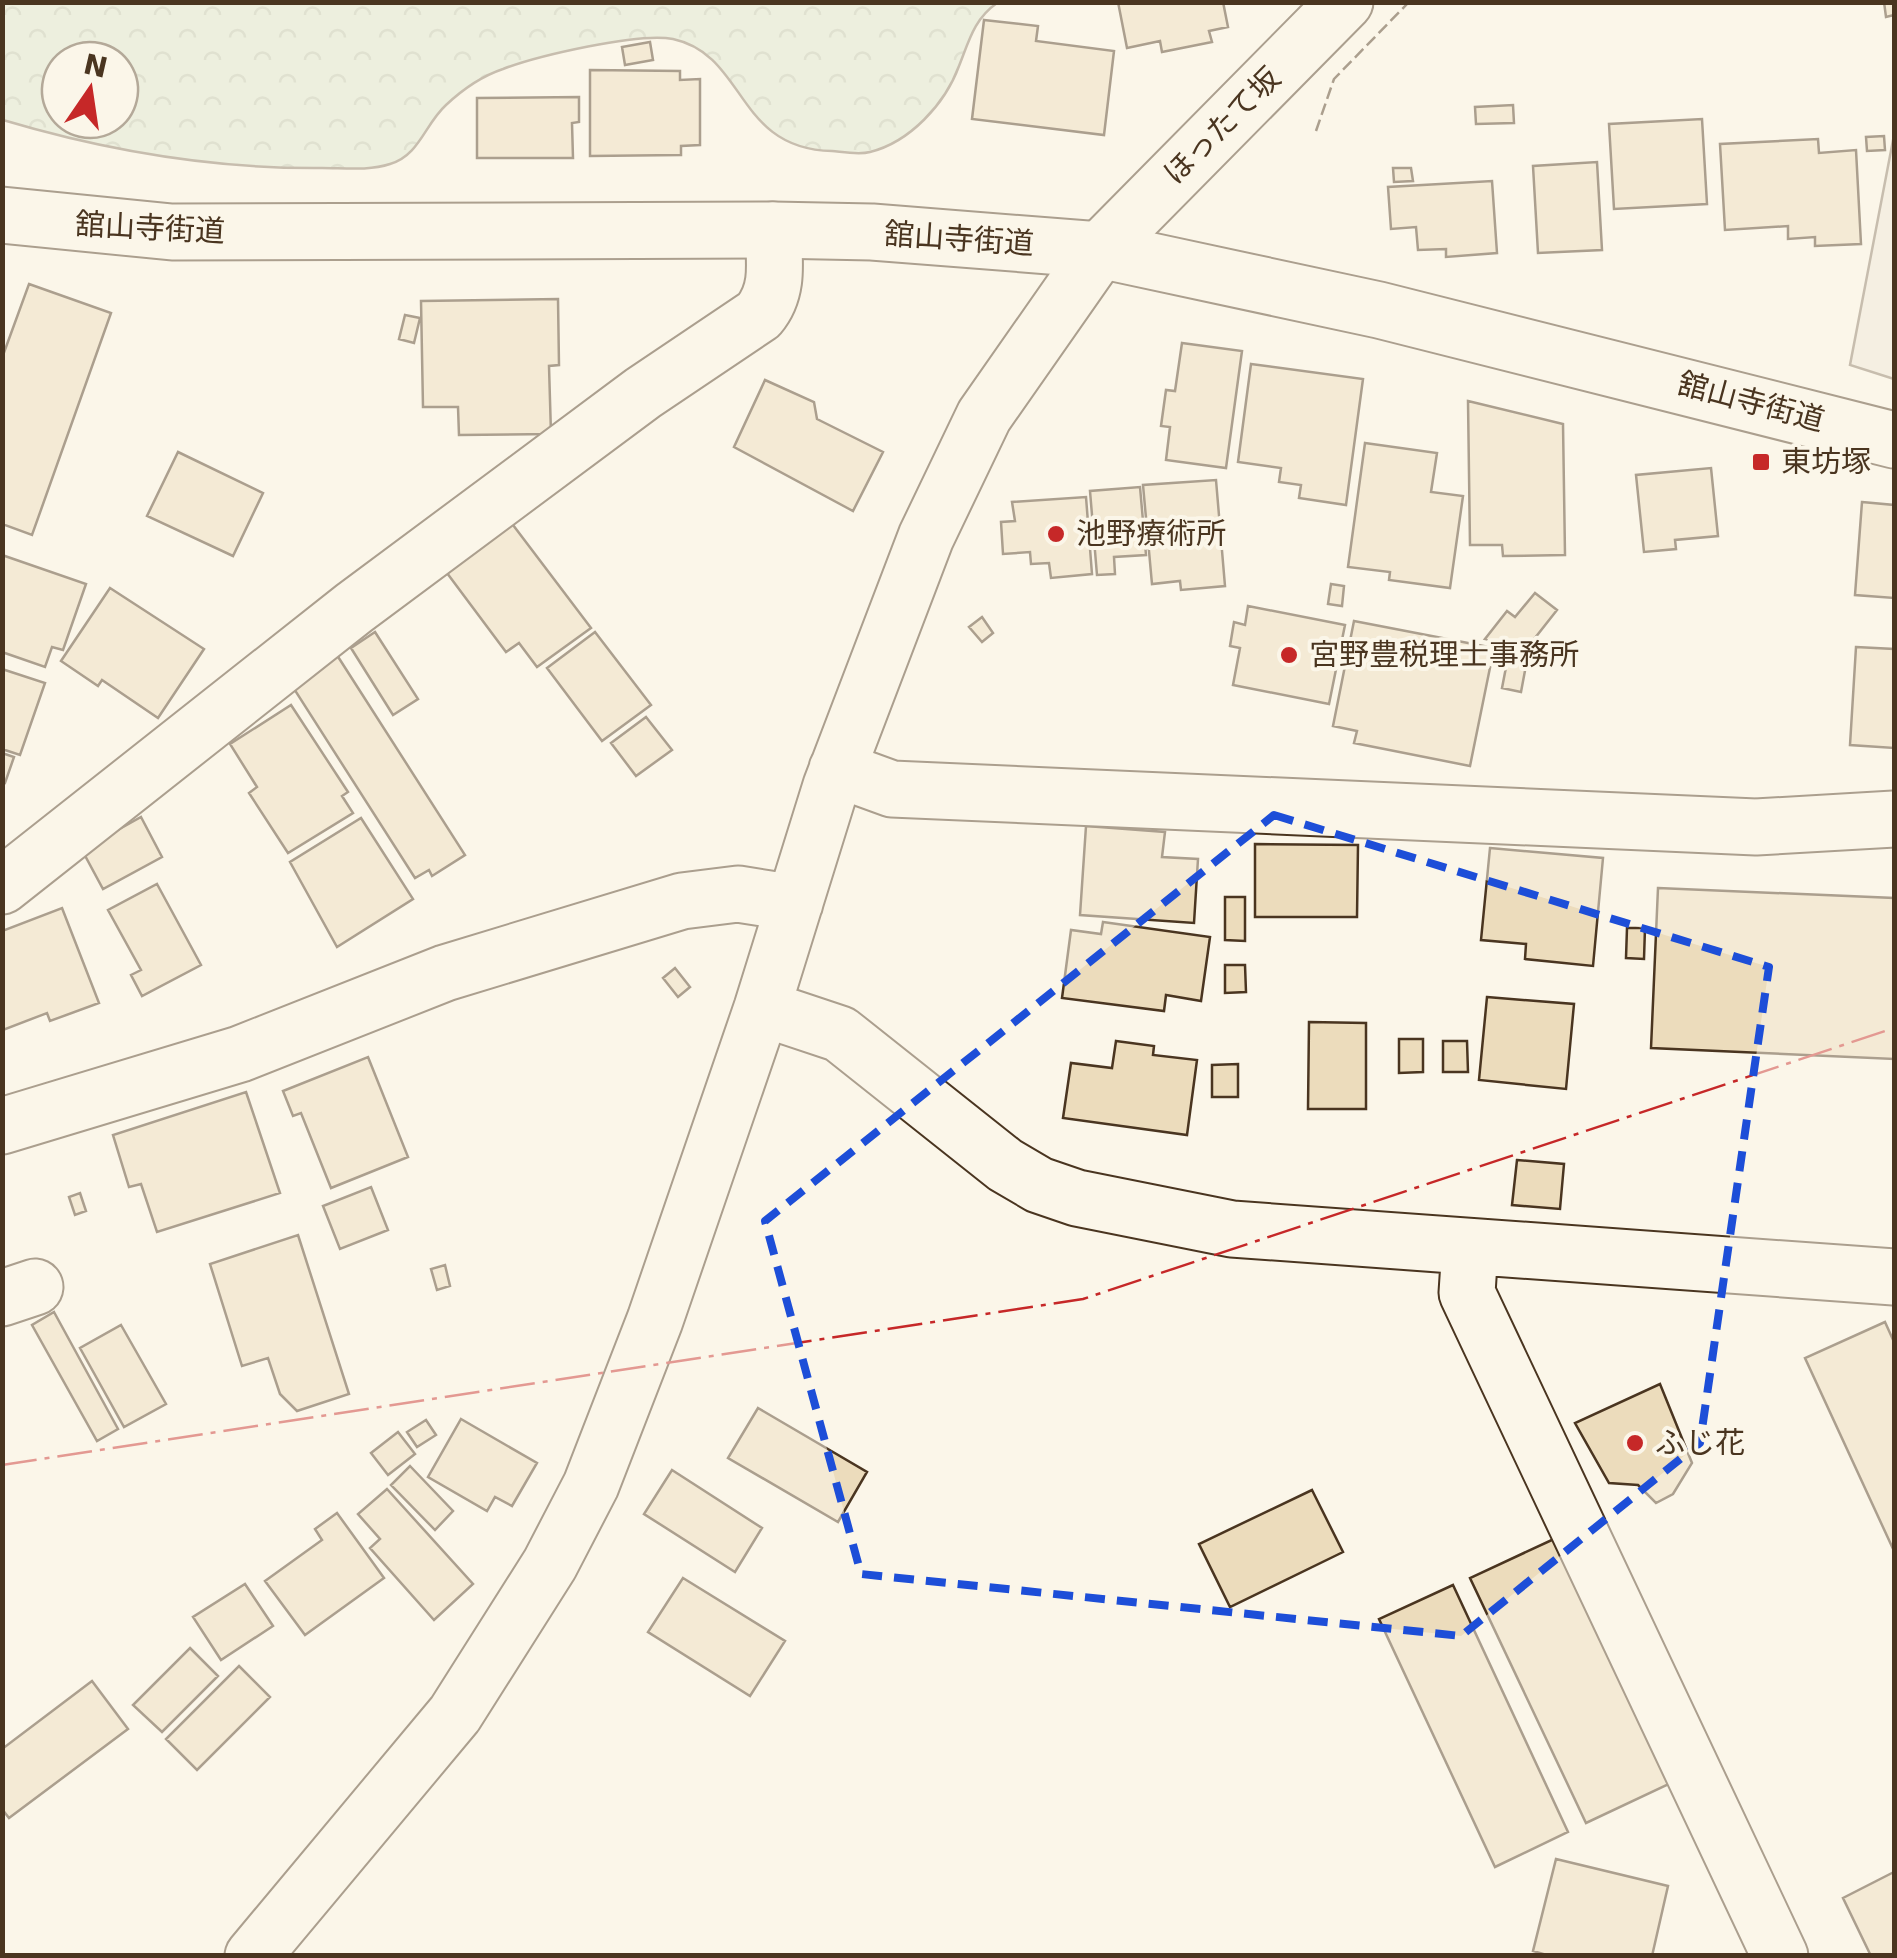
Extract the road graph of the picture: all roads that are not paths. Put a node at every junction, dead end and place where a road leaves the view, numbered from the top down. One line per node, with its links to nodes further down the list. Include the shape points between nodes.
1 (1345, 2): 4 (street, ほったて坂)
2 (2, 215): 3 (street, 舘山寺街道, via 172,232)
3 (773, 230): 4 (street, 舘山寺街道); 8 (street, via 774,284 759,315 354,608)
4 (1100, 250): 5 (street, 舘山寺街道, via 1378,310); 6 (street, ほったて坂, via 984,416 952,475)
5 (1894, 440)
6 (837, 769): 7 (street, via 912,790 1756,827); 9 (street, ほったて坂)
7 (1894, 819)
8 (2, 886)
9 (795, 902): 10 (street, ほったて坂); 11 (street, via 738,894 682,901 445,972 240,1054)
10 (762, 1008): 12 (street, via 840,1034 1005,1164 1058,1191 1232,1229); 14 (street, ほったて坂, via 626,1403 550,1564 455,1714)
11 (2, 1126)
12 (1470, 1247): 13 (street); 15 (street, via 1467,1293)
13 (1894, 1277)
14 (252, 1956)
15 (1780, 1956)

